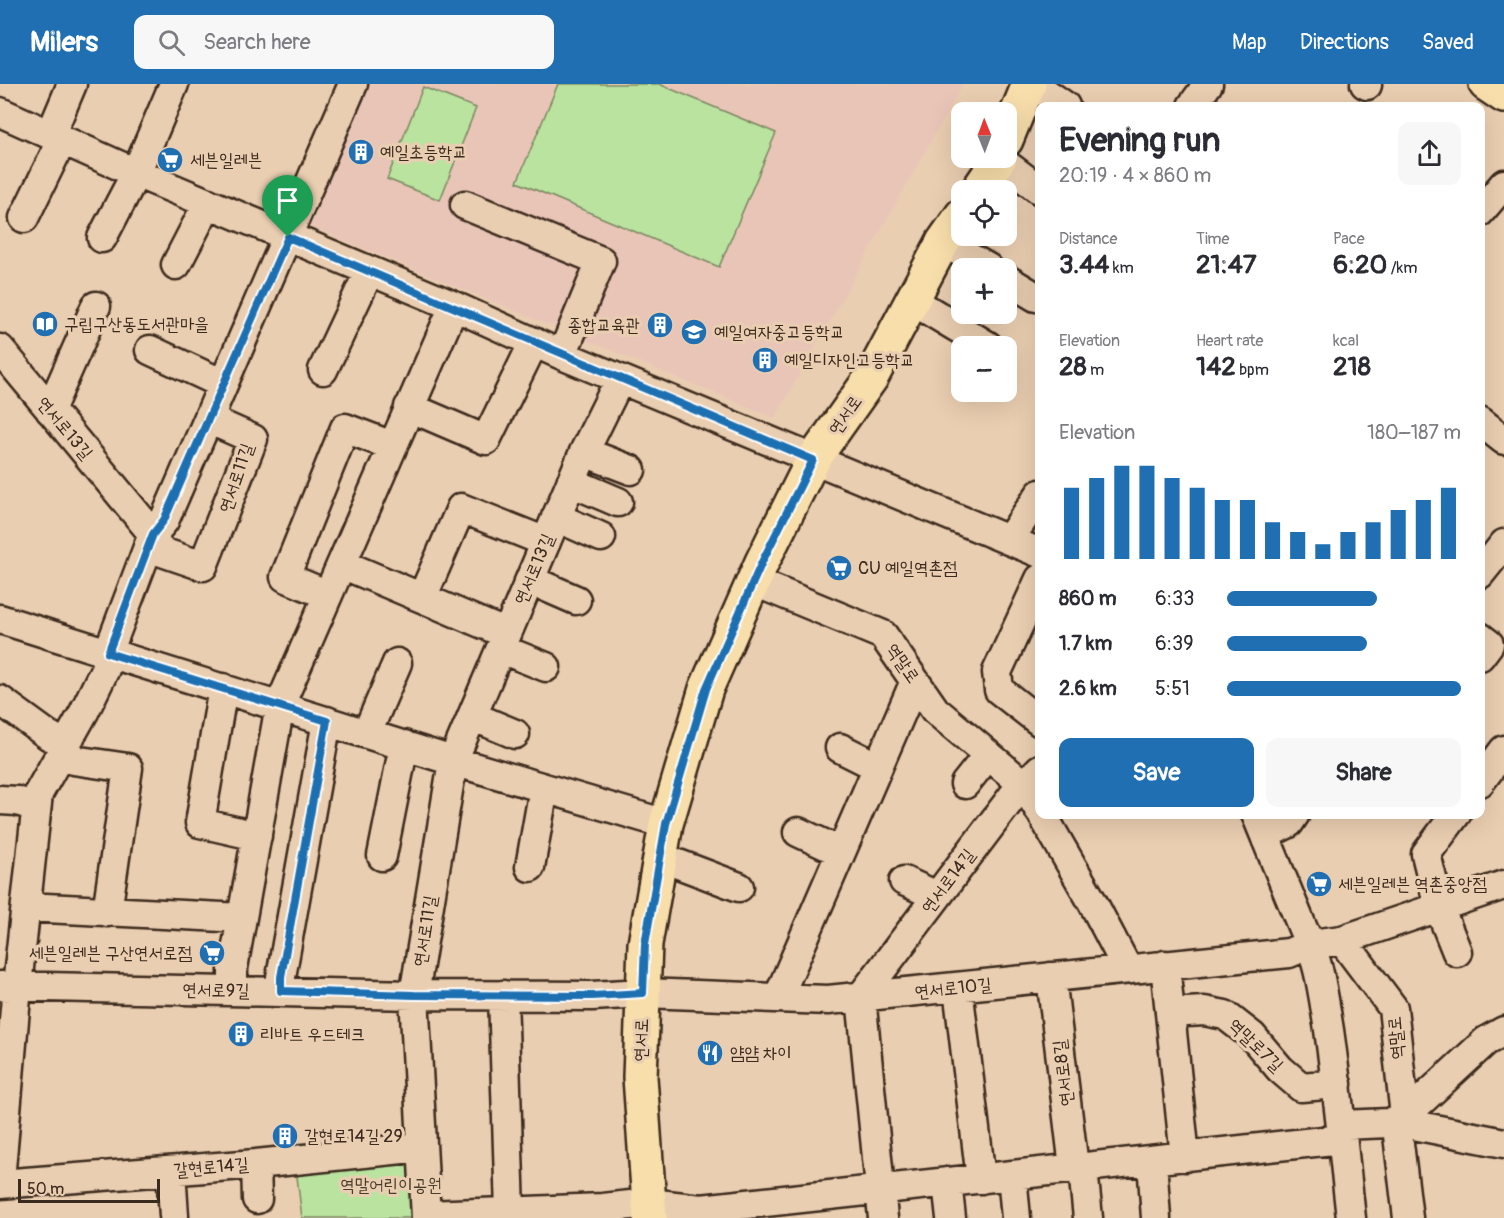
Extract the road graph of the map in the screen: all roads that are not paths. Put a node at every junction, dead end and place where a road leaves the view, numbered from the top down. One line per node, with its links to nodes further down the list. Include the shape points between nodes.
1 (72, 84): 12 (street)
2 (174, 84): 14 (street)
3 (353, 84): 22 (street)
4 (1031, 84): 8 (street); 11 (main road)
5 (1208, 84): 9 (street)
6 (1486, 84): 7 (main road)
7 (1504, 96)
8 (1059, 102)
9 (1195, 102)
10 (0, 112): 12 (street)
11 (1017, 117)
12 (57, 137): 14 (street); 20 (street)
13 (1017, 167): 16 (street)
14 (136, 173): 17 (street); 23 (street)
15 (1504, 184): 19 (street)
16 (1035, 185)
17 (208, 203): 22 (street); 26 (street)
18 (465, 205): 37 (street, via 601,261)
19 (1485, 206)
20 (24, 218)
21 (951, 231): 24 (main road, 연서로)
22 (288, 237): 27 (street); 40 (street)
23 (102, 238)
24 (943, 242): 25 (street); 30 (main road, 연서로)
25 (971, 258)
26 (176, 265)
27 (369, 272): 32 (street); 38 (street)
28 (1017, 286): 29 (street)
29 (1035, 296)
30 (913, 301): 33 (street); 46 (main road, 연서로, via 871,378)
31 (96, 306): 42 (street)
32 (454, 306): 34 (street); 41 (street)
33 (971, 336)
34 (534, 342): 37 (street); 41 (street, via 486,440)
35 (0, 349): 42 (street, 연서로13길)
36 (150, 350): 40 (street)
37 (562, 355): 39 (street)
38 (323, 370)
39 (620, 379): 45 (street, 연서로13길); 46 (street)
40 (223, 384): 43 (street)
41 (409, 406): 44 (street)
42 (50, 410): 52 (street, 연서로13길)
43 (208, 419): 52 (street, via 164,520); 58 (street, 연서로11길, via 253,439)
44 (392, 446): 57 (street); 63 (street, via 345,428 285,577)
45 (584, 452): 47 (street); 48 (street, 연서로13길)
46 (813, 460): 54 (street); 61 (main road, 연서로)
47 (631, 470)
48 (571, 482): 50 (street); 51 (street, 연서로13길)
49 (1035, 501): 54 (street)
50 (618, 502)
51 (551, 530): 53 (street); 60 (street, 연서로13길); 64 (street, via 461,508)
52 (153, 534): 58 (street, 연서로13길, via 159,551); 68 (street)
53 (601, 537)
54 (1009, 540): 56 (street)
55 (1504, 544): 59 (street)
56 (1035, 552)
57 (342, 564): 63 (street); 64 (street)
58 (203, 566)
59 (1485, 567)
60 (530, 580): 65 (street); 67 (street, 연서로13길)
61 (755, 582): 71 (street, 역말로, via 883,635); 96 (main road, 연서로, via 706,689)
62 (1035, 590): 76 (street, via 997,672 999,690)
63 (328, 595): 74 (street)
64 (422, 598): 67 (street)
65 (576, 600)
66 (0, 619): 68 (street)
67 (504, 641): 70 (street); 75 (street, 연서로13길)
68 (108, 653): 72 (street); 80 (street, via 105,669)
69 (397, 663): 78 (street)
70 (546, 667)
71 (915, 681): 84 (street, 역말로, via 935,710); 86 (street)
72 (223, 688): 74 (street); 99 (street, via 200,823)
73 (0, 700): 80 (street)
74 (280, 705): 77 (street); 99 (street)
75 (472, 716): 79 (street); 85 (street, 연서로13길)
76 (1035, 718)
77 (327, 721): 78 (street); 121 (street)
78 (367, 734): 81 (street)
79 (515, 734)
80 (66, 745): 92 (street, via 38,794); 110 (street, via 73,760 128,768)
81 (404, 746): 85 (street); 101 (street)
82 (840, 748): 86 (street)
83 (1504, 750): 87 (street)
84 (988, 755): 88 (street, 역말로); 89 (street)
85 (453, 761): 90 (street); 123 (street, 연서로11길)
86 (878, 767): 100 (street)
87 (1485, 775)
88 (1032, 777): 107 (street, 연서로14길)
89 (964, 784)
90 (544, 788): 96 (street); 103 (street)
91 (0, 800): 92 (street)
92 (36, 807): 108 (street)
93 (1044, 819): 116 (street)
94 (1291, 819): 97 (street, via 1288,823)
95 (1452, 819): 109 (street, via 1426,854)
96 (666, 824): 102 (main road, 연서로)
97 (1261, 825): 113 (street)
98 (798, 832): 100 (street)
99 (257, 836): 111 (street)
100 (841, 852): 126 (street)
101 (382, 855)
102 (660, 857): 106 (street); 122 (main road, 연서로, via 645,944)
103 (530, 867)
104 (904, 881): 107 (street)
105 (1504, 885): 109 (street, 연서로10길)
106 (739, 887)
107 (937, 896): 125 (street, 연서로14길)
108 (26, 907): 110 (street); 118 (street)
109 (1439, 907): 112 (street, 연서로10길); 114 (street)
110 (107, 912): 111 (street)
111 (242, 918): 120 (street)
112 (1342, 940): 113 (street, 연서로10길); 130 (street, 역말로, via 1393,1008)
113 (1311, 944): 115 (street, 연서로10길, via 1289,953); 129 (street, via 1319,968)
114 (1457, 952)
115 (1165, 965): 116 (street, 연서로10길); 127 (street)
116 (1127, 968): 117 (street, 연서로10길)
117 (1051, 977): 119 (street, 연서로10길); 137 (street, 연서로8길, via 1073,1159)
118 (9, 986): 120 (street, 연서로9길); 141 (street, 갈현로14길)
119 (958, 988): 125 (street, 연서로10길); 140 (street)
120 (233, 991): 121 (street, 연서로9길)
121 (281, 991): 123 (street, 연서로9길)
122 (643, 993): 124 (street, 연서로9길); 126 (street, 연서로10길); 145 (main road, 연서로, via 640,1077)
123 (414, 995): 124 (street, 연서로9길); 133 (street)
124 (503, 995): 146 (street)
125 (861, 997): 126 (street, 연서로10길); 143 (street)
126 (778, 998)
127 (1170, 1013): 129 (street, 역말로7길, via 1204,1011 1225,1015 1252,1036 1301,1087); 134 (street)
128 (1504, 1031): 130 (street, via 1486,1041)
129 (1337, 1084): 131 (street)
130 (1405, 1116): 131 (street); 132 (street, via 1413,1125); 155 (street, 역말로, via 1397,1127)
131 (1341, 1132): 134 (street); 154 (street)
132 (1504, 1143)
133 (422, 1147): 136 (street, 갈현로14길); 148 (street)
134 (1185, 1157): 135 (street)
135 (1152, 1161): 137 (street); 153 (street)
136 (256, 1164): 138 (street, 갈현로14길); 144 (street)
137 (1079, 1168): 139 (street); 152 (street, 연서로8길)
138 (171, 1171): 141 (street, 갈현로14길); 147 (street)
139 (1012, 1175): 140 (street); 151 (street)
140 (981, 1179): 142 (street)
141 (0, 1182)
142 (947, 1182): 143 (street); 150 (street)
143 (880, 1190): 145 (street); 149 (street)
144 (257, 1199)
145 (650, 1211): 146 (street, via 603,1208)
146 (518, 1214): 148 (street)
147 (174, 1216)
148 (426, 1216)
149 (883, 1218)
150 (951, 1218)
151 (1016, 1218)
152 (1088, 1218)
153 (1156, 1218)
154 (1351, 1218)
155 (1408, 1218)

